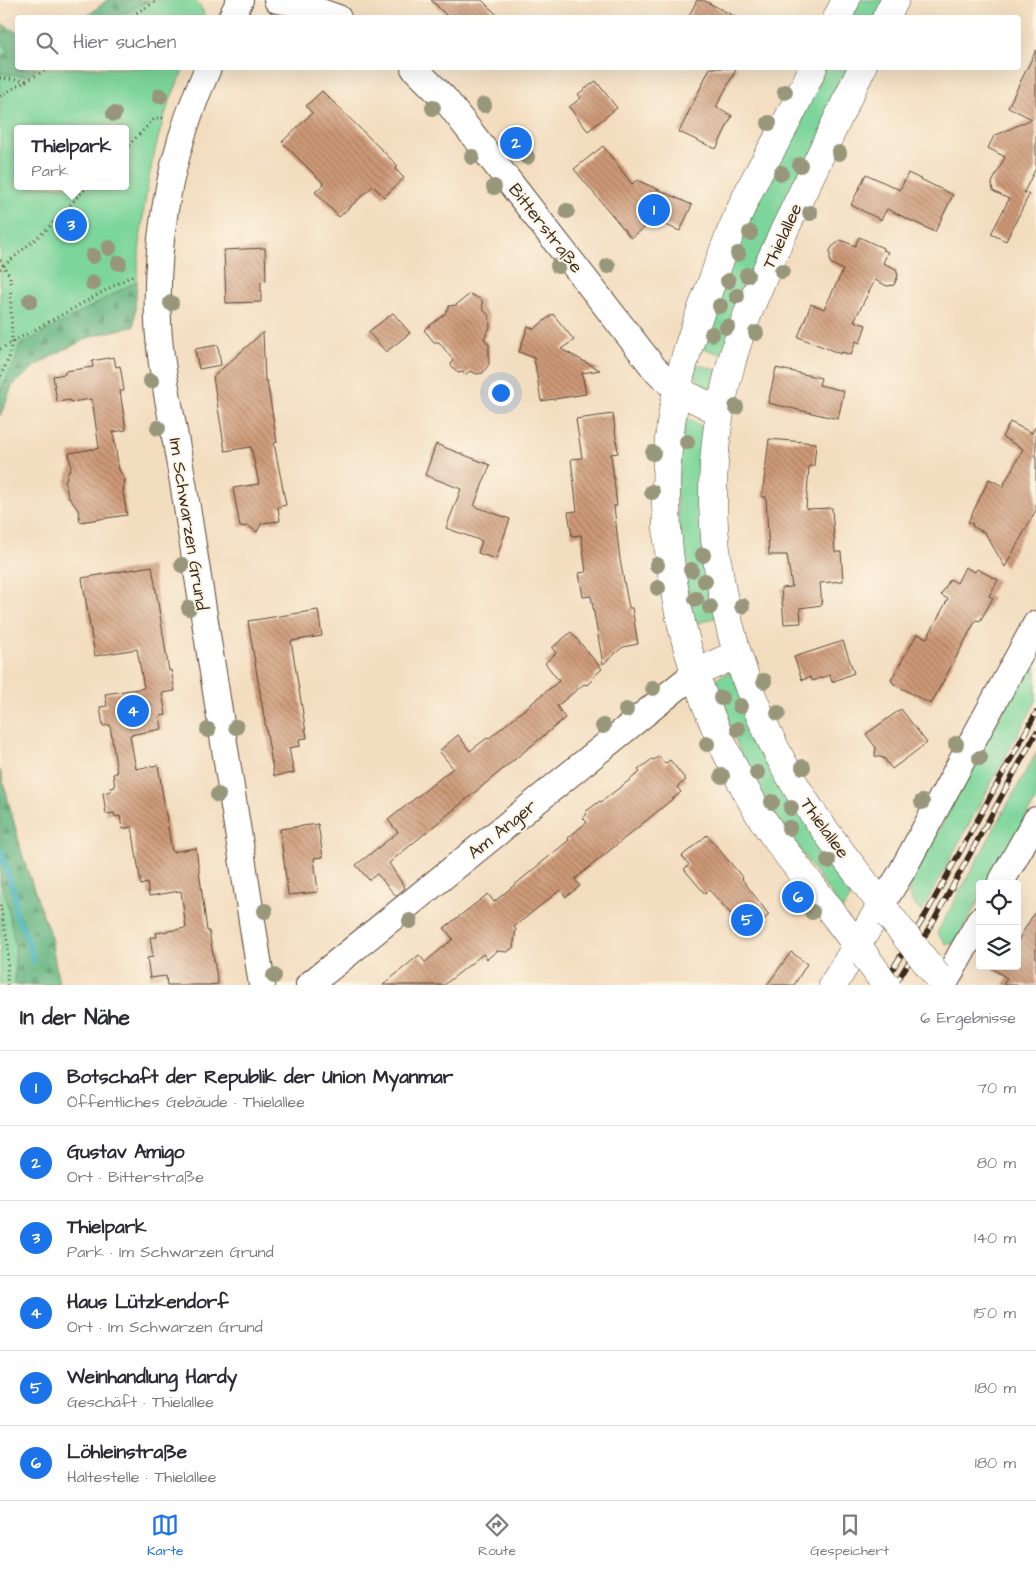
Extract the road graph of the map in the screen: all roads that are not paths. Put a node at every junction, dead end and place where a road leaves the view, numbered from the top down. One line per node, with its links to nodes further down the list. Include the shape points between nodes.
1 (240, 0): 5 (street)
2 (277, 0): 6 (street)
3 (846, 0): 7 (main road)
4 (895, 0): 8 (main road)
5 (232, 15)
6 (329, 15)
7 (838, 15)
8 (888, 15)
9 (207, 70): 24 (street, Im Schwarzen Grund, via 185,123 168,190 158,269 158,325)
10 (416, 70): 13 (street, Bitterstraße, via 450,106 654,368)
11 (812, 70): 13 (main road, via 750,188 724,249 694,330)
12 (861, 70): 14 (main road, Thielallee, via 767,269 730,366)
13 (677, 390): 14 (main road); 17 (main road, via 666,473 666,515 678,606)
14 (719, 411): 16 (main road, Thielallee, via 713,463 715,549 725,612)
15 (1036, 624): 20 (street, via 901,872)
16 (737, 654): 17 (main road); 20 (main road, Thielallee, via 769,736 802,797)
17 (695, 673): 22 (main road, via 719,735 756,808); 25 (street, Am Anger)
18 (1036, 820): 19 (street)
19 (1002, 880)
20 (886, 910): 22 (main road); 23 (main road, Thielallee, bridge)
21 (977, 925): 23 (street)
22 (861, 951): 26 (main road); 27 (main road, bridge)
23 (942, 983)
24 (262, 985)
25 (309, 985)
26 (833, 985)
27 (886, 985)

